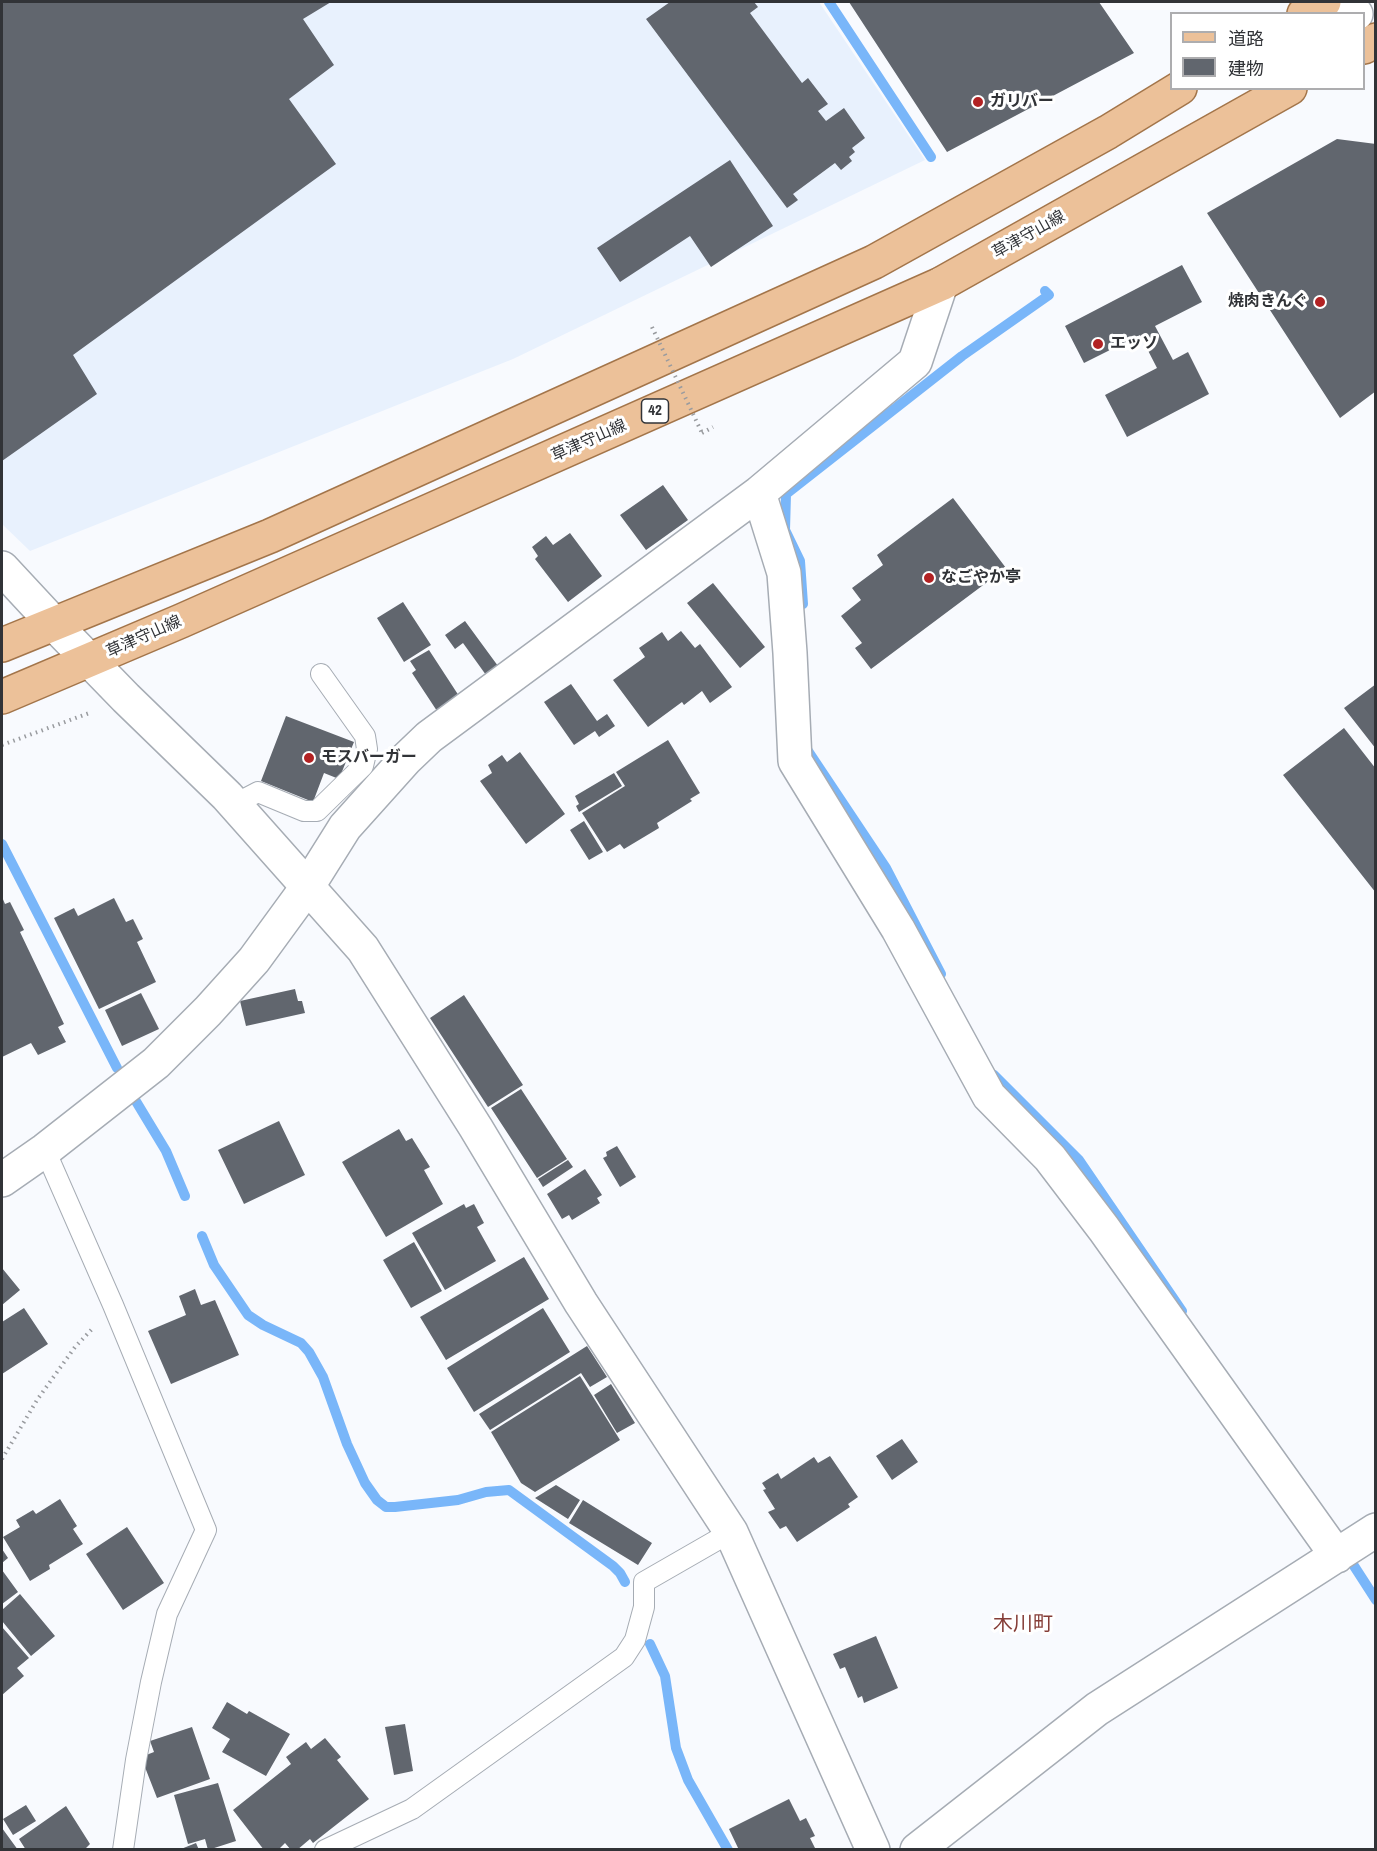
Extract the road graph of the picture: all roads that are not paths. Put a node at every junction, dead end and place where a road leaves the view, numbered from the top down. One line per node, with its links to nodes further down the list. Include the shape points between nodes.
1 (1324, 2): 2 (main road)
2 (1307, 12)
3 (1365, 25): 4 (street)
4 (1376, 39)
5 (1177, 90): 10 (main road, via 874,262 270,536)
6 (1286, 90): 7 (main road, 草津守山線 / 42)
7 (940, 284): 8 (street, via 915,362); 12 (main road, 草津守山線 / 42)
8 (759, 493): 16 (street, via 429,737 345,827); 21 (street, via 784,573 795,761 898,929 989,1096 1050,1158 1104,1229)
9 (2, 568): 10 (street)
10 (55, 625): 11 (main road); 12 (street)
11 (2, 645)
12 (91, 661): 14 (main road, 草津守山線 / 42); 15 (street)
13 (321, 674): 15 (lane, via 365,736 363,766 317,810 304,811 258,792)
14 (2, 697)
15 (235, 804): 16 (street)
16 (308, 886): 17 (street, via 254,960 208,1011 156,1063); 20 (street, via 363,949 580,1303)
17 (45, 1150): 18 (street); 22 (lane, via 207,1530 167,1614 136,1760)
18 (2, 1180)
19 (1376, 1530): 21 (street)
20 (731, 1532): 23 (lane, via 644,1582 644,1607 635,1640 624,1657 412,1809); 24 (street)
21 (1336, 1556): 25 (street, via 1097,1709)
22 (123, 1850)
23 (326, 1850)
24 (873, 1850)
25 (917, 1850)

